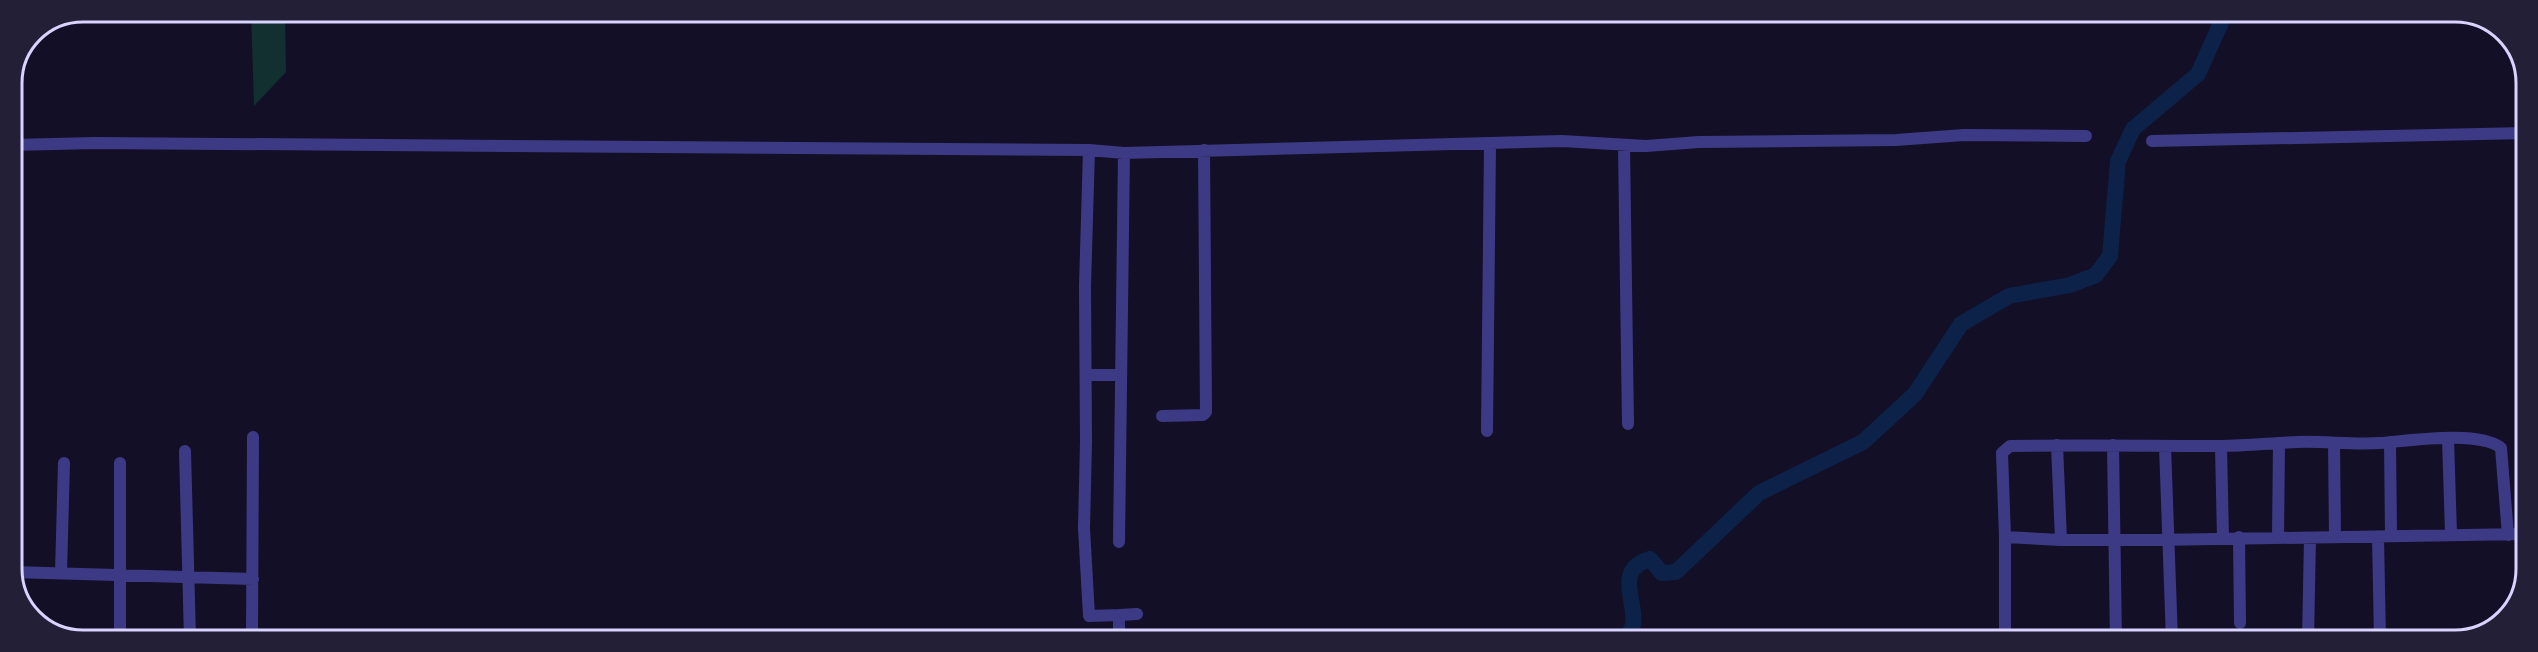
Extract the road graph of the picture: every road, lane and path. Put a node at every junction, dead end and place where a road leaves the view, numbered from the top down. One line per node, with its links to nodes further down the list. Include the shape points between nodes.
1 (2515, 133): 3 (street)
2 (2086, 136): 6 (street, via 1964,135)
3 (2152, 141)
4 (1490, 144): 6 (street, via 1576,141); 8 (street); 14 (street)
5 (22, 145): 7 (street)
6 (1624, 146): 13 (street)
7 (1089, 150): 9 (street); 10 (street)
8 (1204, 150): 9 (street); 12 (street, via 1206,412)
9 (1124, 153): 11 (street)
10 (1086, 375): 11 (street); 47 (street, via 1084,528 1089,616)
11 (1120, 375): 40 (street)
12 (1162, 416)
13 (1628, 424)
14 (1487, 431)
15 (253, 438): 45 (street)
16 (2448, 440): 17 (street); 27 (street); 28 (street, via 2483,439 2501,448)
17 (2390, 442): 19 (street); 30 (street)
18 (2279, 443): 19 (street); 23 (street); 33 (street)
19 (2334, 443): 34 (street)
20 (2057, 445): 21 (street); 31 (street, via 2004,449); 39 (street)
21 (2113, 445): 22 (street); 36 (street)
22 (2165, 446): 23 (street); 37 (street)
23 (2221, 446): 38 (street)
24 (185, 451): 44 (street)
25 (64, 463): 42 (street)
26 (120, 463): 43 (street)
27 (2451, 534): 28 (street); 30 (street)
28 (2508, 535): 29 (street)
29 (2516, 535)
30 (2385, 536): 34 (street); 57 (street)
31 (2005, 537): 39 (street); 53 (street)
32 (2240, 537): 33 (street); 38 (street); 48 (street)
33 (2278, 537): 35 (street)
34 (2335, 537): 35 (street)
35 (2310, 538): 56 (street)
36 (2115, 539): 37 (street); 39 (street); 54 (street)
37 (2167, 539): 38 (street); 55 (street)
38 (2223, 539)
39 (2061, 540)
40 (1119, 542)
41 (23, 573): 42 (street)
42 (62, 573): 43 (street)
43 (119, 574): 44 (street); 49 (street)
44 (188, 578): 45 (street); 50 (street)
45 (253, 579): 51 (street)
46 (1137, 614): 47 (street)
47 (1119, 615): 52 (street)
48 (2241, 623)
49 (120, 630)
50 (190, 630)
51 (252, 630)
52 (1119, 630)
53 (2005, 630)
54 (2116, 630)
55 (2172, 630)
56 (2308, 630)
57 (2380, 630)

